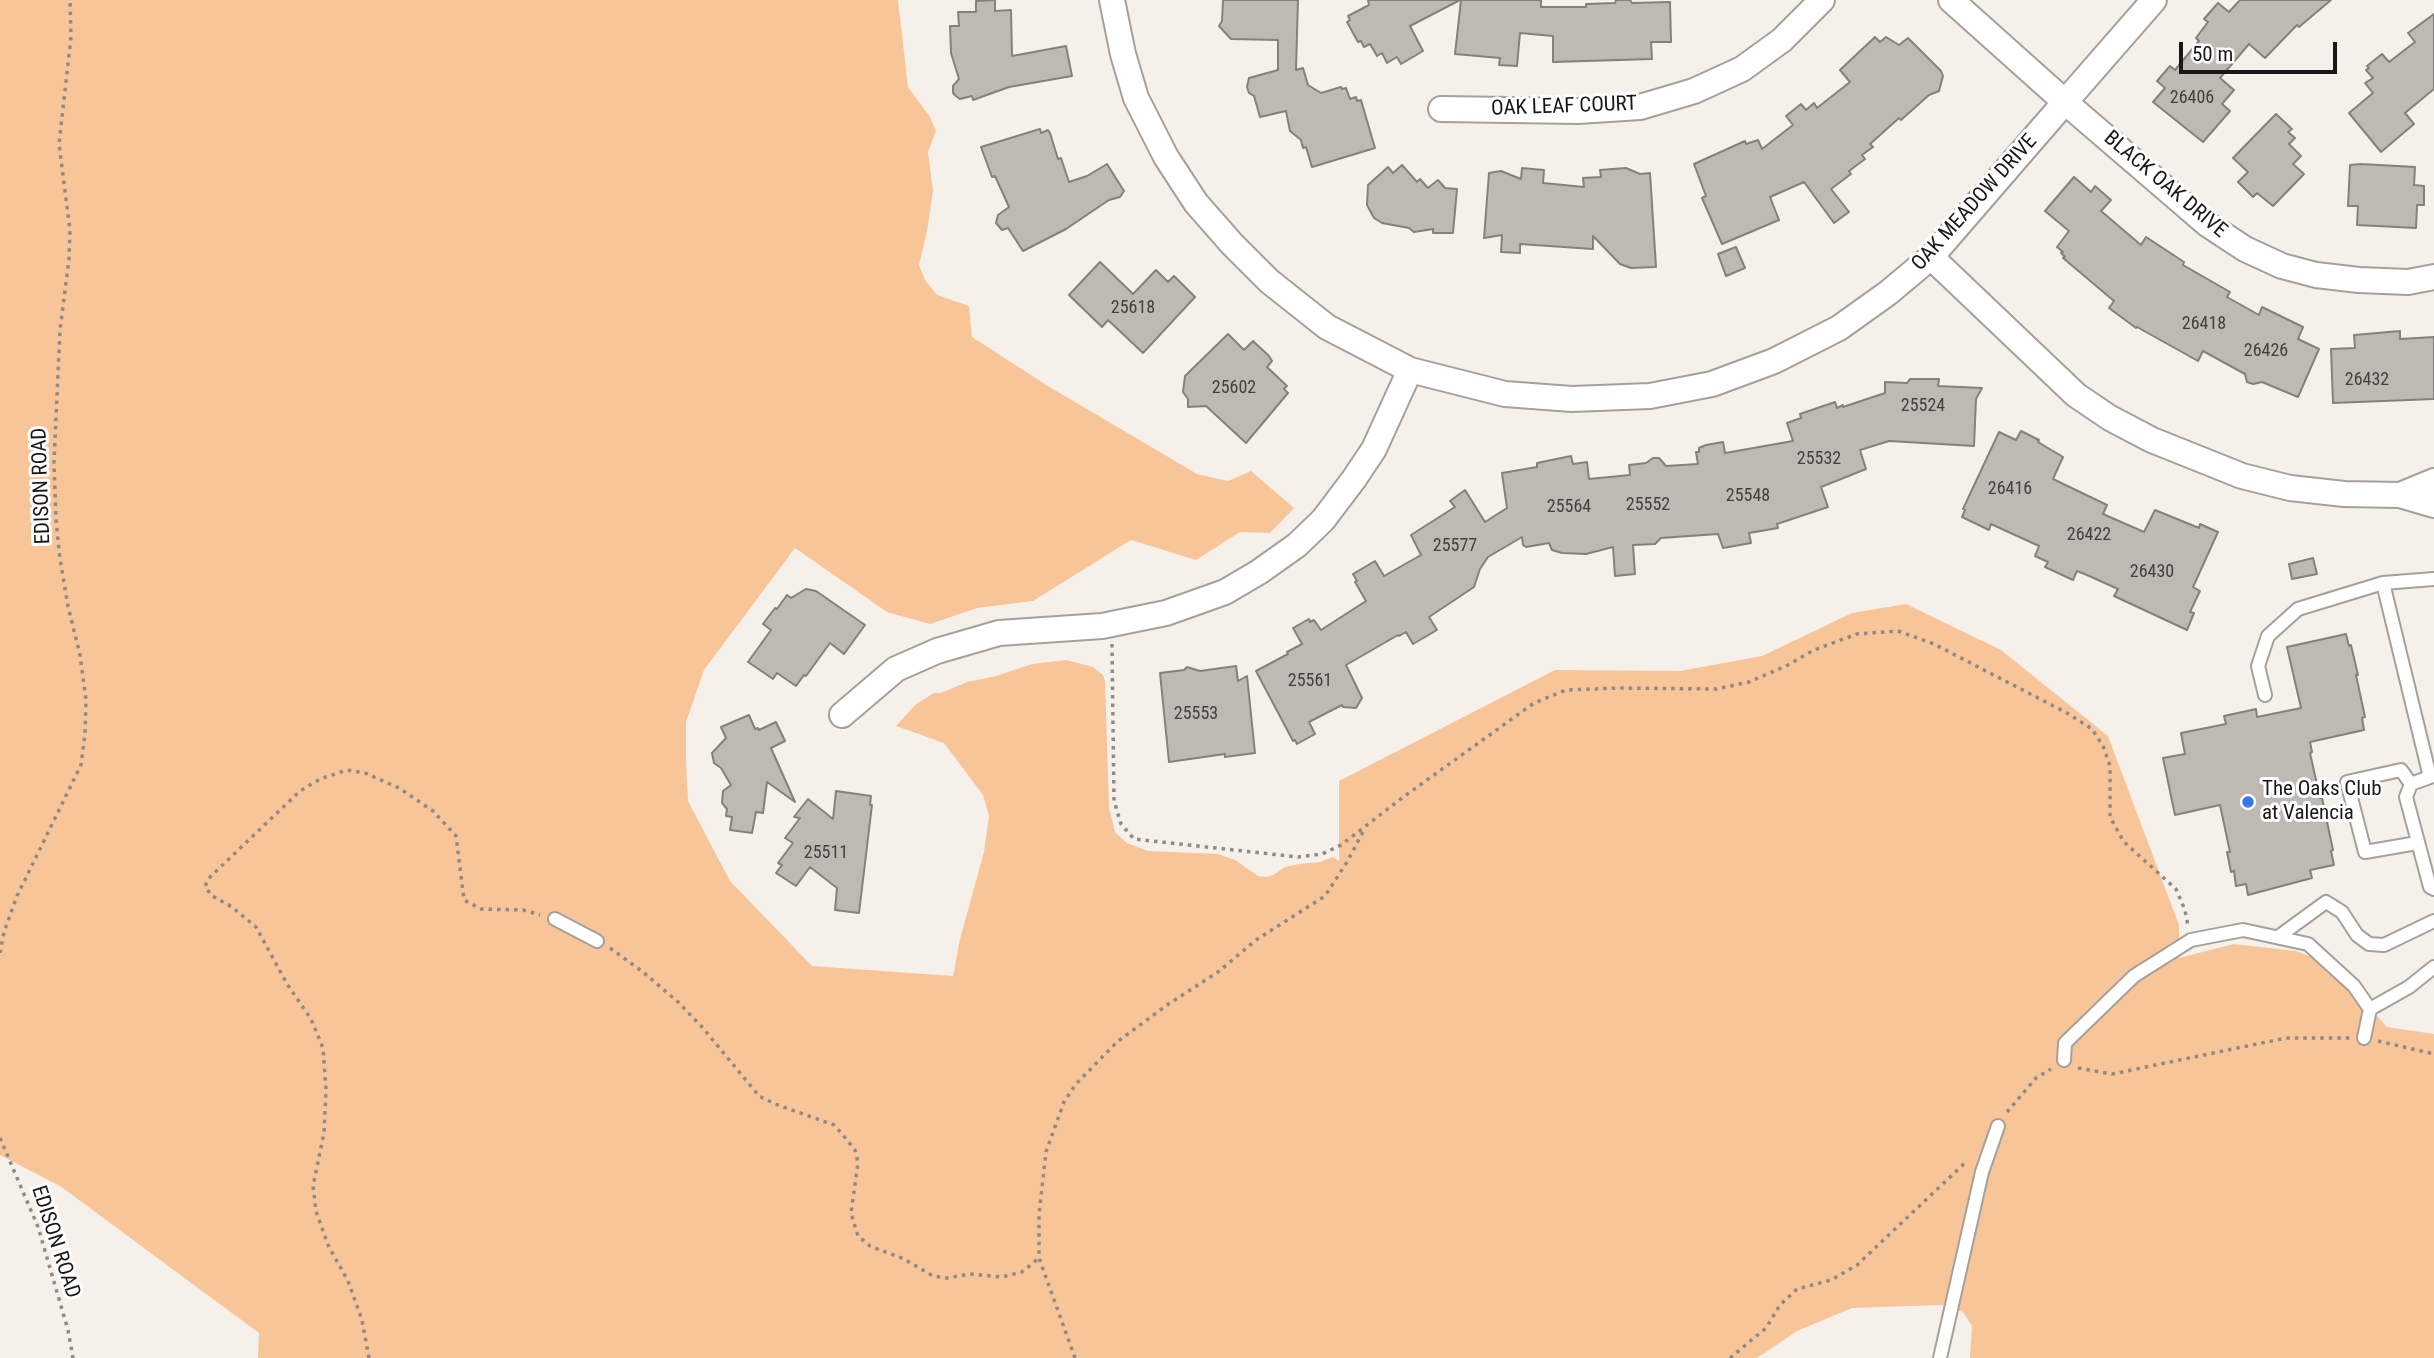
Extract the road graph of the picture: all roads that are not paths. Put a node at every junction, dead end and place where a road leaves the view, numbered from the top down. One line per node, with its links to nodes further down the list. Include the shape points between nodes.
1 (1112, 0): 9 (street, OAK MEADOW DRIVE, via 1136,98 1166,158 1196,203 1278,289 1327,327)
2 (1822, 0): 6 (street, OAK LEAF COURT, via 1782,40 1742,69 1651,104 1578,111)
3 (1951, 0): 5 (street)
4 (2154, 0): 5 (street, OAK MEADOW DRIVE)
5 (2065, 102): 7 (street, OAK MEADOW DRIVE); 8 (street, BLACK OAK DRIVE, via 2207,224 2245,249 2316,275 2407,282)
6 (1441, 109)
7 (1931, 257): 9 (street, OAK MEADOW DRIVE, via 1839,328 1774,361 1712,384 1650,396 1572,399 1505,394); 11 (street, via 2076,395 2152,440 2242,476 2290,488)
8 (2434, 277)
9 (1410, 370): 16 (street, via 1374,449 1323,520 1297,545 1226,592 1112,625 999,634 937,651 896,669)
10 (2434, 481): 11 (street)
11 (2400, 495): 12 (street)
12 (2434, 505)
13 (2434, 579): 14 (lane)
14 (2383, 583): 15 (lane, via 2298,609 2268,636 2258,666); 17 (lane)
15 (2265, 695)
16 (842, 715)
17 (2432, 777): 18 (lane)
18 (2411, 784): 19 (lane, via 2406,797); 19 (lane, via 2401,770 2347,782 2365,852)
19 (2417, 843): 20 (lane)
20 (2434, 890)
21 (555, 919): 24 (lane)
22 (2434, 921): 23 (lane, via 2384,945 2369,944 2342,912 2326,902)
23 (2278, 937): 26 (lane, via 2308,944 2354,986); 28 (lane, via 2243,930 2191,940 2134,976 2065,1042)
24 (597, 941)
25 (2434, 967): 26 (lane)
26 (2370, 1009): 27 (lane)
27 (2364, 1038)
28 (2064, 1060)
29 (1998, 1126): 30 (lane, via 1982,1172)
30 (1940, 1358)

